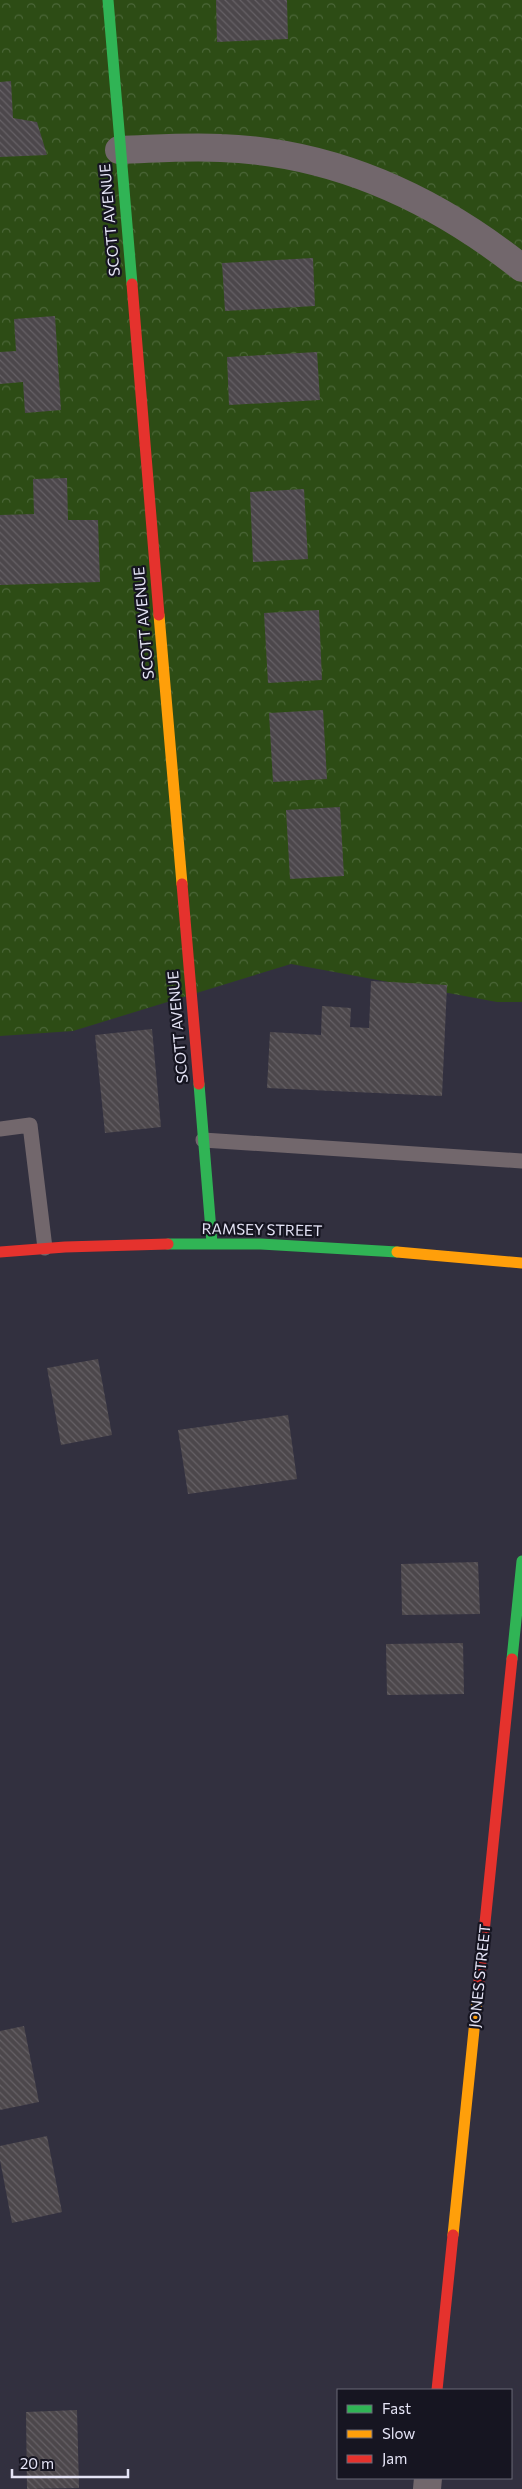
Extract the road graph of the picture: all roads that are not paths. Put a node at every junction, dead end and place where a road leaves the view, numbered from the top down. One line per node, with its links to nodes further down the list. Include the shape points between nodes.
1 (108, 0): 2 (street, SCOTT AVENUE)
2 (119, 150): 3 (street, via 221,148 273,152 325,163 376,180 424,202 491,244); 5 (street, SCOTT AVENUE)
3 (522, 268)
4 (0, 1128): 8 (lane, via 30,1125)
5 (203, 1140): 6 (lane); 7 (street, SCOTT AVENUE)
6 (522, 1162)
7 (212, 1244): 8 (street, RAMSEY STREET); 10 (street, RAMSEY STREET, via 320,1246)
8 (45, 1248): 9 (street, RAMSEY STREET)
9 (0, 1252)
10 (522, 1263)
11 (522, 1561): 12 (street, JONES STREET)
12 (437, 2389)

